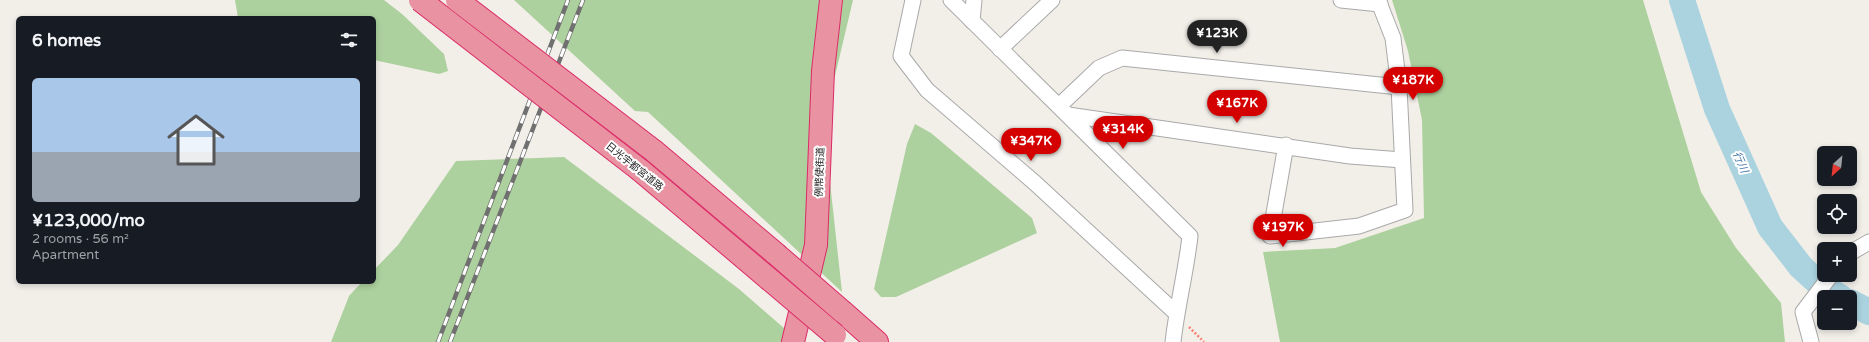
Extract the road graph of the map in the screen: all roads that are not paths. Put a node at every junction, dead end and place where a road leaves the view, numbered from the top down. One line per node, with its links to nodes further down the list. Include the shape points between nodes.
1 (420, 0): 20 (highway, 日光宇都宮道路, bridge, via 640,170)
2 (457, 0): 22 (highway, bridge, via 654,151)
3 (831, 0): 21 (highway, 例幣使街道, via 823,71 816,245)
4 (913, 0): 19 (street, via 900,56 927,90 1035,183)
5 (951, 0): 10 (street)
6 (974, 0): 10 (street)
7 (1052, 0): 11 (street)
8 (1340, 0): 9 (street)
9 (1379, 2): 12 (street, via 1393,38)
10 (972, 21): 11 (street)
11 (1000, 48): 13 (street)
12 (1399, 87): 13 (street, via 1122,58 1100,68); 15 (street)
13 (1063, 110): 14 (street); 19 (street, via 1190,236)
14 (1286, 145): 15 (street, via 1350,156); 15 (street, via 1270,236 1359,226 1405,210)
15 (1402, 160)
16 (1869, 242): 17 (street)
17 (1857, 249)
18 (1826, 282): 24 (street, via 1803,312)
19 (1176, 313): 23 (street)
20 (838, 339)
21 (793, 342)
22 (877, 342)
23 (1173, 342)
24 (1811, 342)

